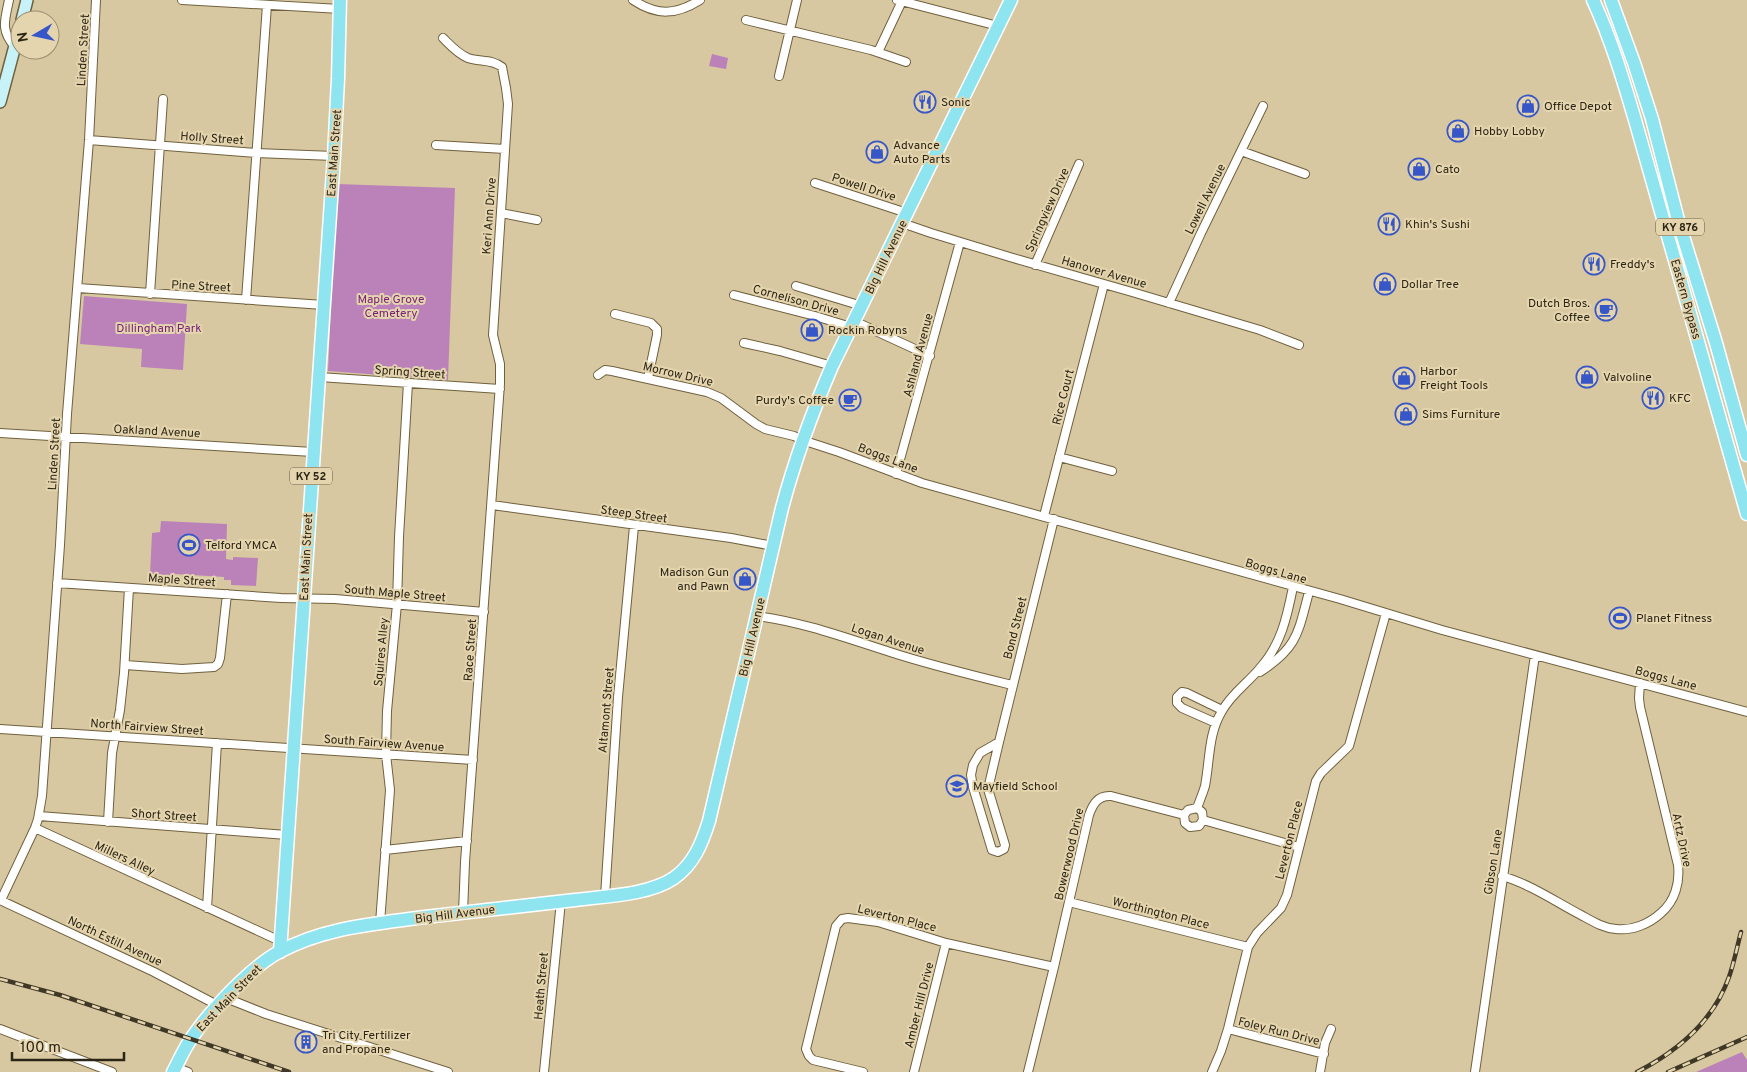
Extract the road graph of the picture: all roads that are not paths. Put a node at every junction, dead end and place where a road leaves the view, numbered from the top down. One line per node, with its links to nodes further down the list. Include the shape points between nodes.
1 (9, 0): 17 (street, via 5,30)
2 (96, 0): 25 (street, Linden Street)
3 (182, 0): 11 (street)
4 (633, 0): 5 (street, via 646,8 663,12 680,11)
5 (700, 0)
6 (797, 0): 15 (street)
7 (1011, 0): 14 (main road, Big Hill Avenue)
8 (1593, 0): 29 (main road, Eastern Bypass / KY 876, via 1617,61)
9 (1611, 0): 39 (main road, Eastern Bypass / KY 876, via 1652,119)
10 (900, 1): 14 (street); 18 (street)
11 (267, 5): 12 (street); 31 (street)
12 (340, 5): 32 (main road, East Main Street / KY 52)
13 (746, 20): 15 (street)
14 (998, 26): 37 (main road, Big Hill Avenue)
15 (790, 30): 18 (street); 21 (street)
16 (443, 38): 28 (street, Keri Ann Drive, via 462,55 498,64 504,73 508,104)
17 (10, 41)
18 (878, 52): 20 (street)
19 (11, 60): 23 (street)
20 (906, 62)
21 (779, 76)
22 (163, 99): 26 (street)
23 (0, 102)
24 (1263, 106): 30 (street, Lowell Avenue)
25 (89, 140): 26 (street, Holly Street); 44 (street, Linden Street)
26 (161, 145): 31 (street, Holly Street); 45 (street)
27 (436, 145): 28 (street)
28 (505, 149): 36 (street, Keri Ann Drive)
29 (1643, 150): 39 (main road, via 1649,151 1654,158 1664,195); 71 (main road, Eastern Bypass / KY 876)
30 (1242, 151): 34 (street); 48 (street, Lowell Avenue)
31 (256, 153): 32 (street, Holly Street); 47 (street)
32 (334, 156): 49 (main road, East Main Street / KY 52)
33 (1079, 164): 41 (street, Springview Drive)
34 (1305, 174)
35 (815, 183): 37 (street, Powell Drive)
36 (501, 213): 38 (street); 61 (street, Keri Ann Drive, via 493,335 500,364)
37 (905, 218): 40 (street, Hanover Avenue); 50 (main road, Big Hill Avenue)
38 (537, 220)
39 (1678, 220): 66 (main road, Eastern Bypass / KY 876)
40 (960, 242): 41 (street, Hanover Avenue); 55 (street, Ashland Avenue)
41 (1035, 265): 42 (street, Hanover Avenue)
42 (1104, 284): 48 (street, Hanover Avenue); 67 (street, Rice Court)
43 (796, 286): 50 (street)
44 (78, 288): 45 (street, Pine Street); 63 (street, Linden Street)
45 (150, 294): 47 (street, Pine Street)
46 (734, 295): 52 (street, Cornelison Drive)
47 (246, 300): 49 (street, Pine Street)
48 (1169, 303): 54 (street, Hanover Avenue)
49 (324, 305): 58 (main road, East Main Street / KY 52)
50 (862, 306): 52 (main road, Big Hill Avenue)
51 (615, 314): 59 (street, via 651,323 657,329)
52 (852, 324): 55 (street, Cornelison Drive); 56 (main road, Big Hill Avenue)
53 (744, 343): 56 (street)
54 (1299, 345)
55 (930, 356): 69 (street, Ashland Avenue)
56 (832, 366): 64 (main road, Big Hill Avenue)
57 (598, 375): 59 (street, Morrow Drive, via 608,370)
58 (319, 376): 60 (street, Spring Street); 65 (main road, East Main Street / KY 52)
59 (648, 378): 64 (street, Morrow Drive, via 716,395 760,426)
60 (408, 383): 61 (street, Spring Street); 82 (street, Squires Alley)
61 (500, 389): 70 (street, Race Street)
62 (0, 433): 63 (street, Oakland Avenue)
63 (66, 438): 65 (street, Oakland Avenue); 76 (street, Linden Street)
64 (802, 440): 69 (street, Boggs Lane); 75 (main road, Big Hill Avenue)
65 (313, 452): 81 (main road, East Main Street / KY 52)
66 (1747, 455)
67 (1059, 456): 68 (street); 72 (street, Rice Court)
68 (1112, 471)
69 (896, 474): 72 (street, Boggs Lane)
70 (492, 505): 74 (street, Steep Street); 83 (street, Race Street)
71 (1747, 514)
72 (1044, 516): 73 (street, Boggs Lane)
73 (1054, 519): 77 (street, Boggs Lane); 90 (street, Bond Street)
74 (634, 526): 75 (street, Steep Street); 114 (street, Altamont Street, via 618,697)
75 (773, 546): 85 (main road, Big Hill Avenue)
76 (58, 583): 78 (street, Maple Street); 95 (street, Linden Street)
77 (1293, 587): 79 (street, Boggs Lane); 88 (street, via 1277,645)
78 (129, 588): 80 (street, Maple Street); 87 (street)
79 (1309, 592): 84 (street, Boggs Lane); 88 (street, via 1291,645 1281,658)
80 (227, 594): 81 (street, Maple Street); 87 (street, via 220,658 214,667 182,669)
81 (304, 599): 82 (street, South Maple Street); 99 (main road, East Main Street / KY 52)
82 (397, 604): 83 (street, South Maple Street); 100 (street, Squires Alley)
83 (484, 612): 101 (street, Race Street)
84 (1386, 613): 86 (street, Boggs Lane); 111 (street, Leverton Place, via 1349,746 1316,782)
85 (757, 616): 90 (street, Logan Avenue, via 797,623); 114 (main road, Big Hill Avenue, via 709,821 695,856 673,879 650,889)
86 (1535, 655): 89 (street, Boggs Lane); 113 (street, Gibson Lane)
87 (125, 665): 96 (street)
88 (1254, 675): 91 (street)
89 (1640, 683): 92 (street, Boggs Lane); 113 (street, Artz Drive, via 1640,707 1678,865 1677,886 1669,905 1656,918 1641,926 1615,929 1600,925)
90 (1012, 686): 97 (street, Bond Street)
91 (1222, 710): 93 (street); 93 (street, via 1187,693 1177,696 1177,703 1182,708)
92 (1747, 712)
93 (1216, 723): 102 (street, via 1205,788)
94 (0, 729): 95 (street, North Fairview Street)
95 (47, 731): 96 (street, North Fairview Street); 104 (street, Linden Street)
96 (115, 736): 98 (street, North Fairview Street); 106 (street)
97 (999, 742): 97 (street, Bond Street, via 980,753 971,775 992,850 998,852 1006,844 988,789)
98 (216, 743): 99 (street, North Fairview Street); 108 (street)
99 (294, 747): 100 (street, South Fairview Avenue); 109 (main road, East Main Street / KY 52)
100 (386, 754): 101 (street, South Fairview Avenue); 112 (street, Squires Alley, via 390,790)
101 (473, 760): 110 (street, Race Street)
102 (1197, 808): 103 (street, via 1188,810); 105 (street, via 1202,812)
103 (1184, 815): 105 (street, via 1185,823 1190,827 1199,826); 117 (street, Bowerwood Drive, via 1111,796 1099,799 1089,815)
104 (39, 816): 106 (street, Short Street); 107 (street, Linden Street)
105 (1203, 820): 111 (street)
106 (108, 822): 108 (street, Short Street)
107 (35, 828): 115 (street, Linden Street); 118 (street, Millers Alley)
108 (211, 829): 109 (street, Short Street); 118 (street)
109 (287, 835): 122 (main road, East Main Street / KY 52)
110 (467, 841): 112 (street); 119 (street, Race Street)
111 (1299, 847): 123 (street, Leverton Place, via 1281,908)
112 (385, 850): 120 (street, Squires Alley)
113 (1502, 876): 140 (street, Gibson Lane)
114 (605, 896): 116 (main road, Big Hill Avenue)
115 (0, 900): 125 (street, North Estill Avenue)
116 (560, 901): 119 (main road, Big Hill Avenue); 134 (street, Heath Street)
117 (1069, 902): 123 (street, Worthington Place); 124 (street, Bowerwood Drive)
118 (207, 908): 122 (street, Millers Alley)
119 (464, 913): 120 (main road, Big Hill Avenue)
120 (380, 923): 122 (main road, Big Hill Avenue, via 331,931)
121 (946, 943): 124 (street, Leverton Place); 135 (street, Leverton Place, via 878,922 848,918 836,926 806,1049 813,1060); 136 (street, Amber Hill Drive)
122 (280, 946): 125 (main road, East Main Street)
123 (1248, 947): 127 (street, Leverton Place)
124 (1054, 968): 137 (street, Bowerwood Drive)
125 (222, 1002): 130 (main road, East Main Street, via 191,1039); 133 (street, North Estill Avenue)
126 (0, 1029): 131 (street)
127 (1228, 1029): 129 (street, Foley Run Drive); 138 (street, Leverton Place)
128 (1331, 1030): 129 (street)
129 (1324, 1054): 139 (street)
130 (174, 1070): 132 (street)
131 (112, 1072)
132 (188, 1072)
133 (448, 1072)
134 (544, 1072)
135 (863, 1072)
136 (914, 1072)
137 (1028, 1072)
138 (1212, 1072)
139 (1320, 1072)
140 (1474, 1072)

